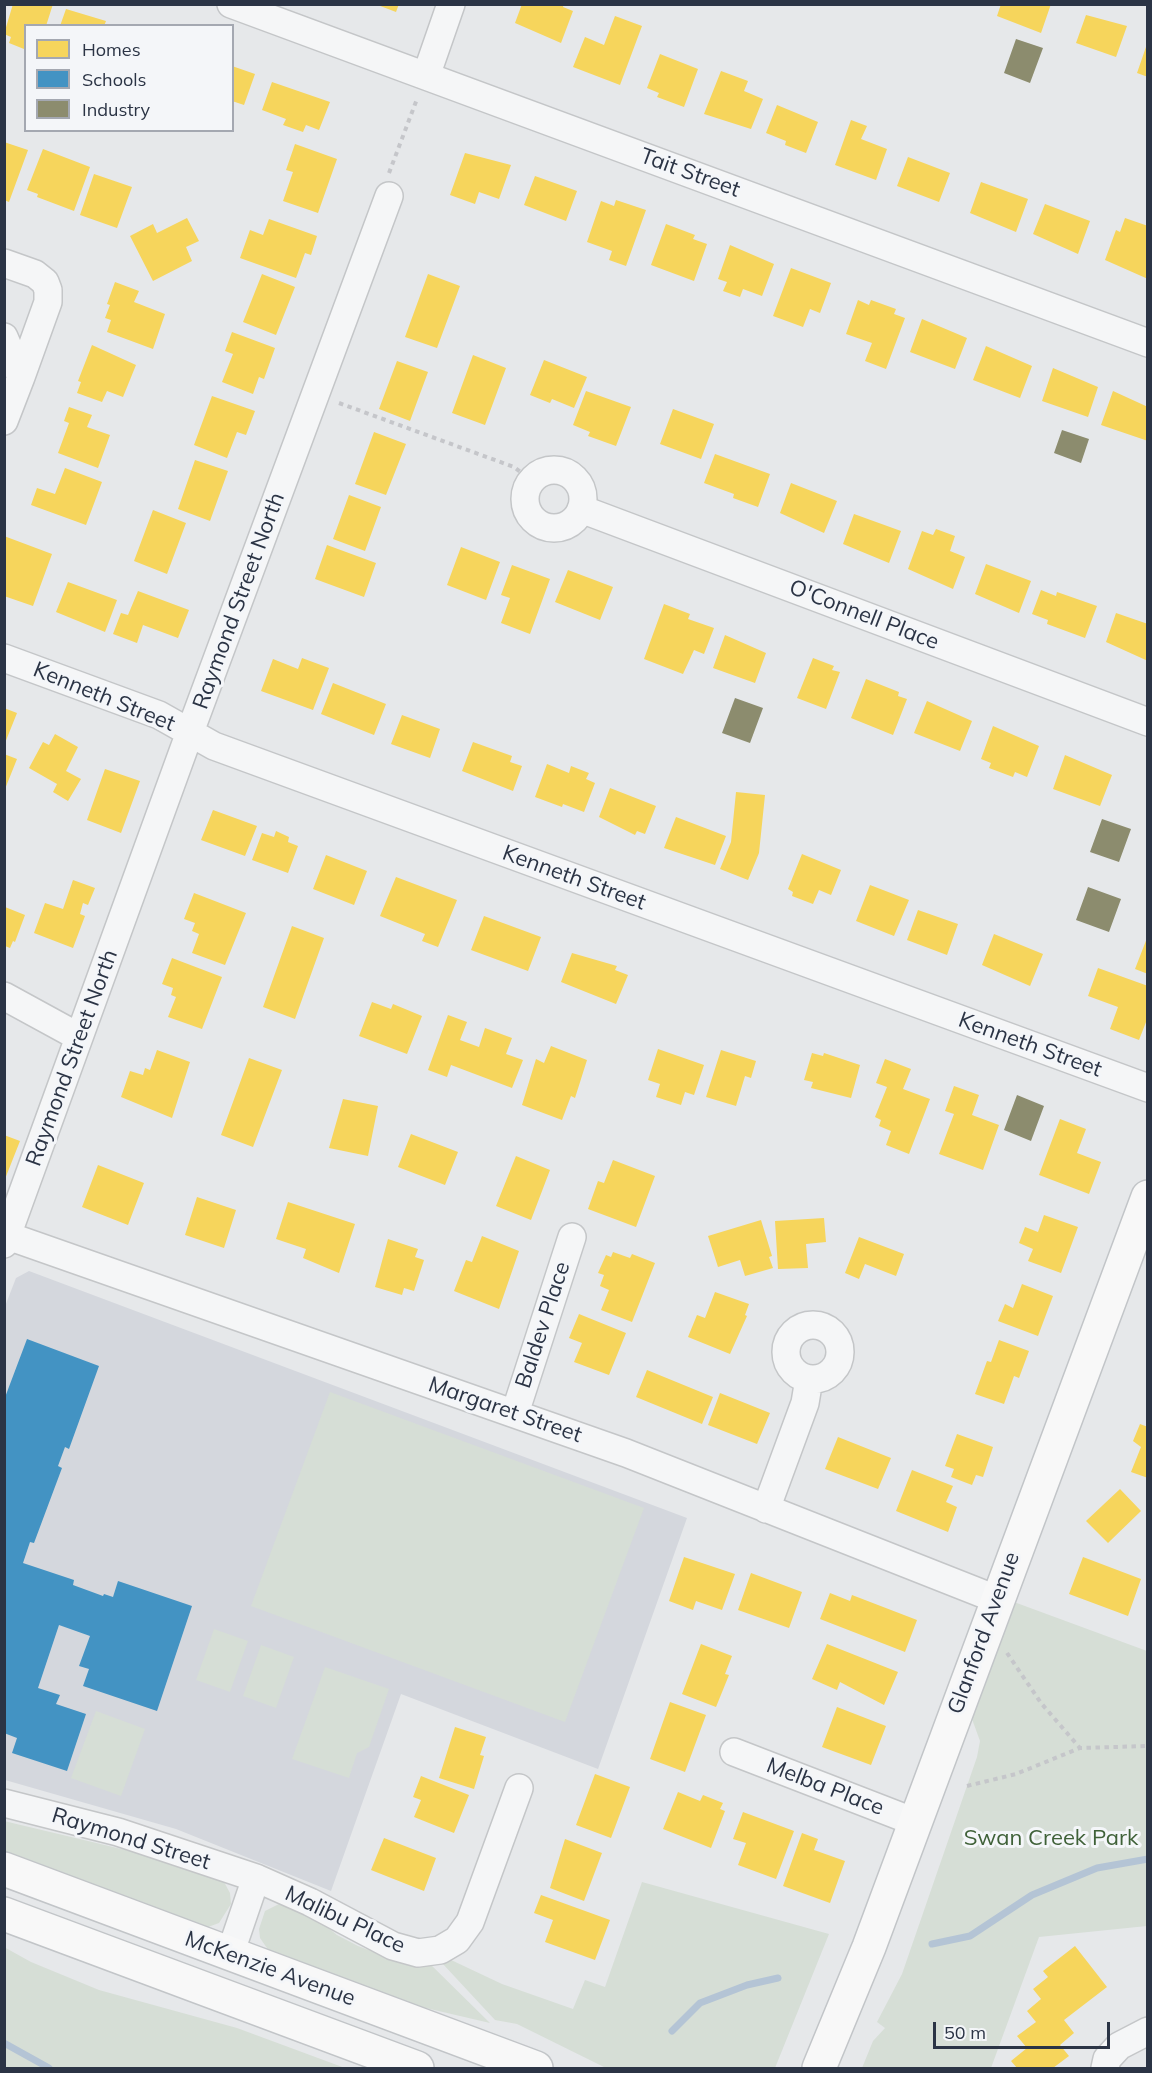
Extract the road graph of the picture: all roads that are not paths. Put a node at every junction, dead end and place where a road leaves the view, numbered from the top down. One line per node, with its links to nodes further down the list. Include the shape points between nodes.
1 (231, 4): 3 (street, Tait Street)
2 (451, 4): 3 (street)
3 (426, 76): 7 (street, Tait Street)
4 (389, 196): 13 (street, Raymond Street North)
5 (4, 263): 8 (street, via 35,274 48,290 48,302)
6 (4, 337): 8 (street)
7 (1148, 343)
8 (21, 377): 9 (street)
9 (4, 421)
10 (581, 509): 10 (street, via 573,521 560,527 546,527 533,520 526,508 525,493 531,480 541,472 568,473 583,495); 12 (street, O'Connell Place)
11 (4, 658): 13 (street, Kenneth Street, via 159,715)
12 (1148, 722)
13 (190, 732): 15 (street, Raymond Street North); 16 (street, Kenneth Street, via 214,746)
14 (4, 996): 15 (street)
15 (79, 1037): 19 (street, Raymond Street North)
16 (1148, 1088)
17 (1148, 1197): 23 (main road, Glanford Avenue)
18 (572, 1237): 21 (street, Baldev Place)
19 (6, 1240): 21 (street, Margaret Street)
20 (809, 1379): 22 (street, via 805,1403)
21 (514, 1413): 22 (street, Margaret Street)
22 (766, 1509): 23 (street, Margaret Street)
23 (996, 1599): 27 (main road, Glanford Avenue)
24 (734, 1752): 27 (street, Melba Place)
25 (519, 1788): 29 (street, Malibu Place, via 470,1922 457,1940 440,1950 418,1953 393,1946)
26 (4, 1803): 29 (street, Raymond Street, via 118,1832)
27 (915, 1822): 33 (main road, Glanford Avenue)
28 (4, 1869): 31 (main road, McKenzie Avenue)
29 (256, 1878): 31 (street, Malibu Place)
30 (4, 1914): 34 (main road, McKenzie Avenue)
31 (230, 1954): 35 (main road, McKenzie Avenue)
32 (1148, 2031): 36 (street, via 1119,2046 1107,2059)
33 (821, 2063)
34 (417, 2068)
35 (536, 2068)
36 (1105, 2068)

